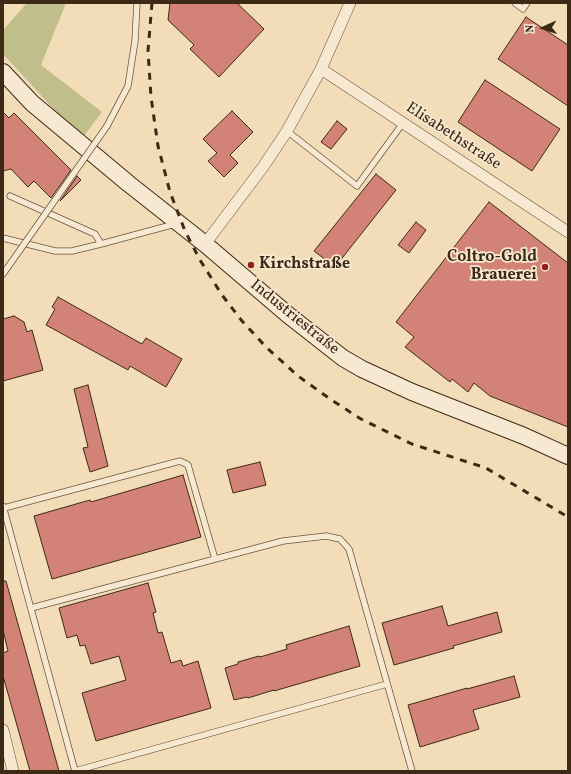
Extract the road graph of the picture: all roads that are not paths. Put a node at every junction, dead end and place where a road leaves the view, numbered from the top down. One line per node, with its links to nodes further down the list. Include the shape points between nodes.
1 (137, 3): 15 (lane, bridge, via 128,86 107,126)
2 (350, 3): 5 (street)
3 (515, 3): 4 (lane, via 523,9)
4 (527, 3)
5 (321, 68): 7 (street, Elisabethstraße); 8 (street)
6 (3, 72): 10 (main road, Industriestraße, via 32,103)
7 (403, 123): 8 (lane, via 357,186); 11 (street, Elisabethstraße)
8 (287, 131): 14 (street)
9 (10, 196): 13 (lane, via 95,234)
10 (178, 223): 13 (lane); 14 (main road, Industriestraße)
11 (568, 232)
12 (3, 238): 13 (lane, via 55,251 72,251)
13 (102, 244)
14 (205, 244): 16 (main road, Industriestraße, via 286,314 343,358 412,392)
15 (3, 274)
16 (568, 456)
17 (3, 507): 18 (lane, via 180,461 188,465); 19 (lane)
18 (216, 559): 19 (lane); 20 (lane, via 283,541 326,536 340,539 349,548)
19 (31, 608): 23 (lane)
20 (387, 684): 23 (lane); 24 (lane)
21 (3, 730): 22 (street)
22 (13, 771)
23 (75, 771)
24 (412, 771)

